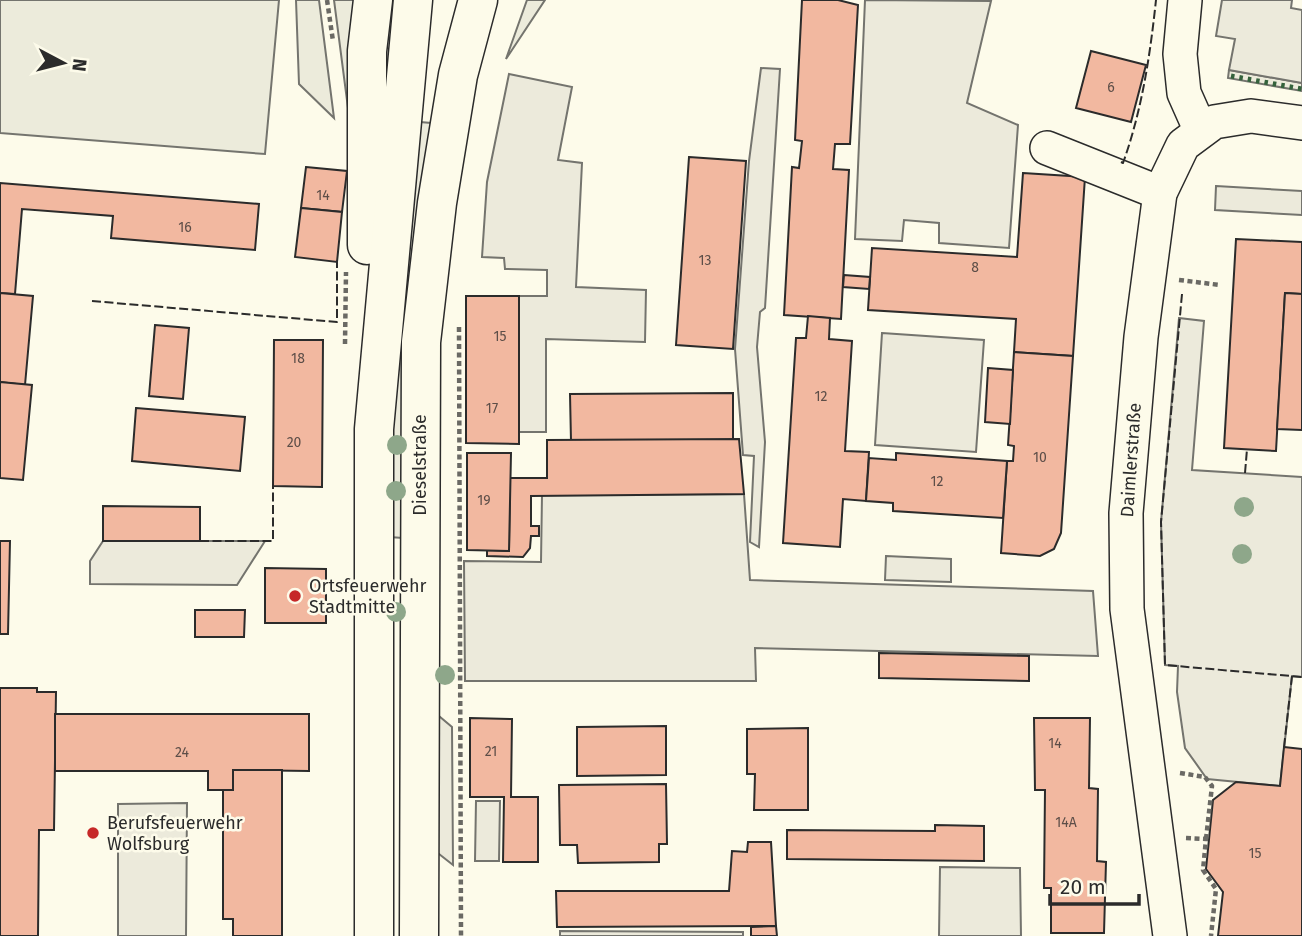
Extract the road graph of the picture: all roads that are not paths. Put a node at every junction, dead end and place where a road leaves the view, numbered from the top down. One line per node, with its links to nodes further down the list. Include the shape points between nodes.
1 (373, 0): 9 (main road, via 367,51 365,319)
2 (478, 0): 11 (main road, Dieselstraße, via 458,75 421,342)
3 (1185, 0): 6 (street, via 1180,54 1185,93)
4 (411, 10): 9 (main road)
5 (1302, 123): 6 (street, via 1251,116 1221,120)
6 (1200, 129): 8 (street, Daimlerstraße, via 1183,145)
7 (1048, 148): 8 (street)
8 (1160, 193): 12 (street, Daimlerstraße, via 1126,513 1126,609)
9 (374, 429): 10 (main road)
10 (374, 936)
11 (419, 936)
12 (1170, 936)

